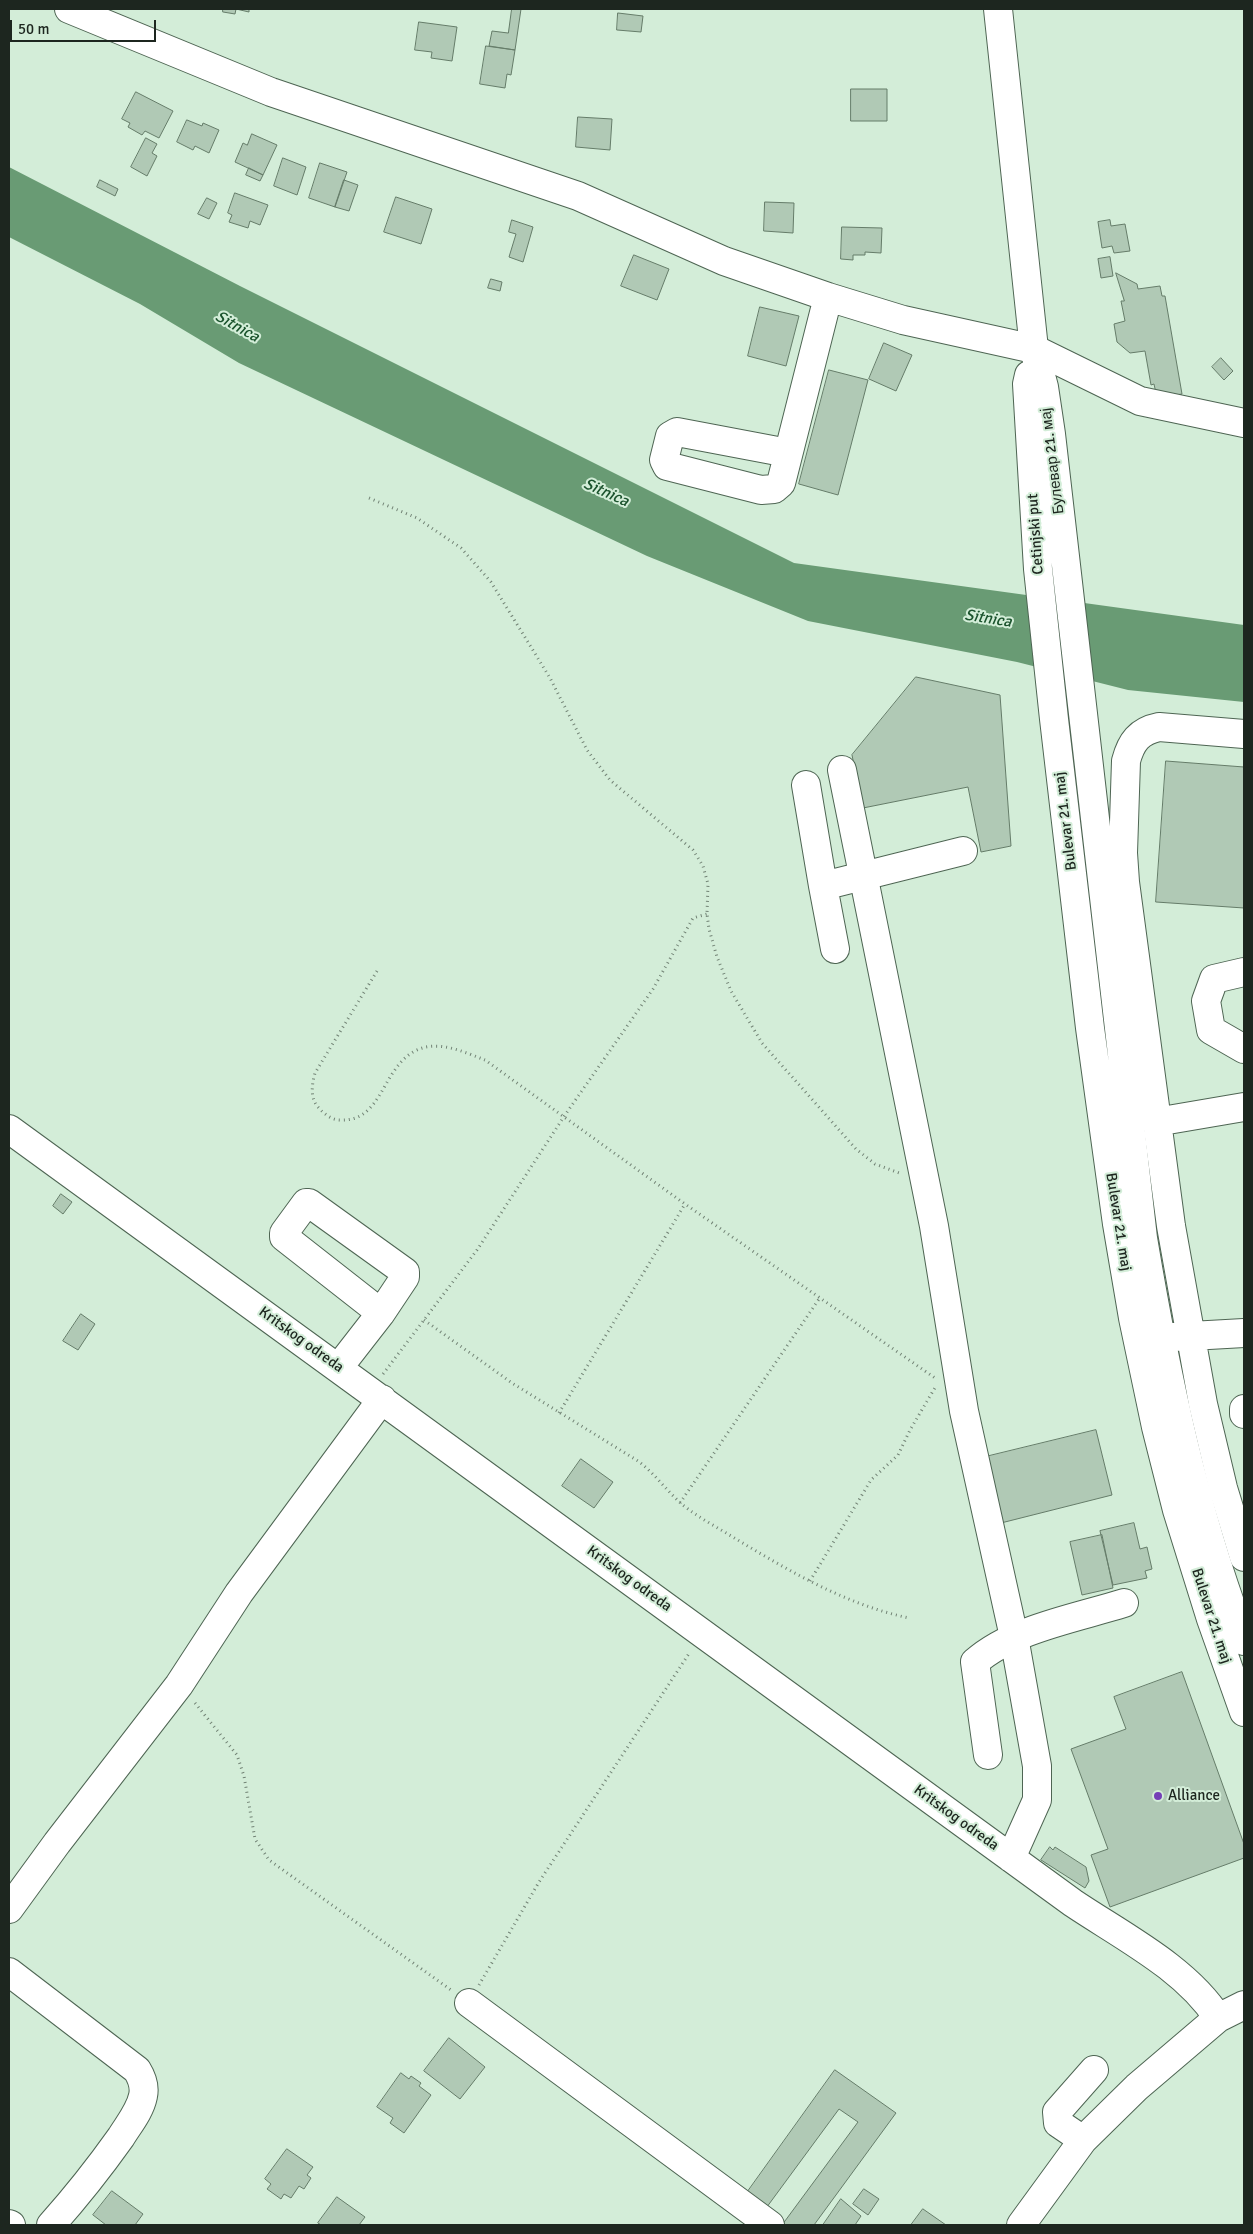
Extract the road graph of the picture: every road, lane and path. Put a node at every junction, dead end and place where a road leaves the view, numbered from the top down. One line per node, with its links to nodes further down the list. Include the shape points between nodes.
1 (69, 9): 3 (street, via 271,92 578,196 724,261)
2 (998, 9): 4 (street)
3 (828, 297): 4 (street, via 903,320); 6 (street)
4 (1034, 349): 5 (street, via 1140,401); 8 (street, Булевар 21. мај, via 1044,387); 10 (street, Cetinjski put, via 1027,384 1038,569)
5 (1244, 423)
6 (788, 453)
7 (369, 498): 18 (path, via 417,518 461,548 490,582 550,678 587,750 610,780 693,850 703,866 708,884)
8 (1066, 574): 9 (street, Cetinjski put)
9 (1082, 717): 15 (street, Bulevar 21. maj)
10 (1054, 720): 49 (street, Bulevar 21. maj, via 1092,1038 1133,1318 1177,1510)
11 (1244, 734): 15 (street, via 1158,726 1135,738 1129,747)
12 (842, 770): 16 (street)
13 (806, 785): 17 (street)
14 (963, 851): 16 (street)
15 (1110, 854): 25 (street); 34 (street, Bulevar 21. maj, via 1142,1228)
16 (863, 877): 17 (street); 27 (street)
17 (823, 886): 19 (street)
18 (707, 914): 24 (path, via 692,918 653,988); 27 (path, via 713,942 731,991 777,1061 866,1157 899,1175)
19 (835, 949)
20 (377, 971): 24 (path, via 315,1073 312,1089 316,1105 324,1114 335,1120 351,1121 364,1115 398,1063 416,1050 436,1046 485,1060)
21 (1244, 972): 22 (street, via 1214,979 1206,1001 1211,1030)
22 (1244, 1048)
23 (1244, 1107): 25 (street)
24 (565, 1116): 28 (path); 31 (path, via 477,1250)
25 (1156, 1122): 33 (street)
26 (9, 1130): 35 (street, Kritskog odreda)
27 (923, 1170): 46 (street, via 964,1411)
28 (685, 1204): 29 (path); 38 (path)
29 (819, 1298): 40 (path); 42 (path, via 939,1381 898,1455 871,1480)
30 (381, 1313): 35 (street)
31 (424, 1320): 36 (path); 38 (path)
32 (1244, 1333): 33 (street)
33 (1192, 1336): 34 (street); 41 (street, via 1203,1404)
34 (1159, 1337): 47 (street, Bulevar 21. maj, via 1200,1506)
35 (339, 1367): 36 (street, Kritskog odreda)
36 (376, 1395): 45 (street, Kritskog odreda); 48 (street)
37 (1244, 1409): 39 (street)
38 (559, 1413): 40 (path, via 648,1468)
39 (1244, 1414)
40 (680, 1503): 42 (path)
41 (1243, 1547)
42 (810, 1581): 44 (path, via 838,1596)
43 (1124, 1603): 46 (street)
44 (909, 1618)
45 (702, 1633): 51 (street, Kritskog odreda); 54 (path, via 539,1882)
46 (1014, 1637): 50 (street, via 975,1662); 51 (street, via 1037,1766 1037,1800)
47 (1244, 1641)
48 (179, 1685): 52 (street); 54 (path, via 237,1755 255,1839 269,1860)
49 (1244, 1712)
50 (988, 1755)
51 (1011, 1858): 56 (street, Kritskog odreda, via 1186,1980 1202,1994)
52 (9, 1909)
53 (9, 1972): 59 (street, via 137,2070 143,2084 140,2107 128,2126 104,2162)
54 (469, 2003): 60 (street)
55 (1244, 2006): 56 (street)
56 (1218, 2018): 58 (street, via 1137,2087)
57 (1094, 2070): 58 (street, via 1057,2112 1058,2123)
58 (1083, 2140): 61 (street)
59 (51, 2225)
60 (770, 2225)
61 (1021, 2225)

